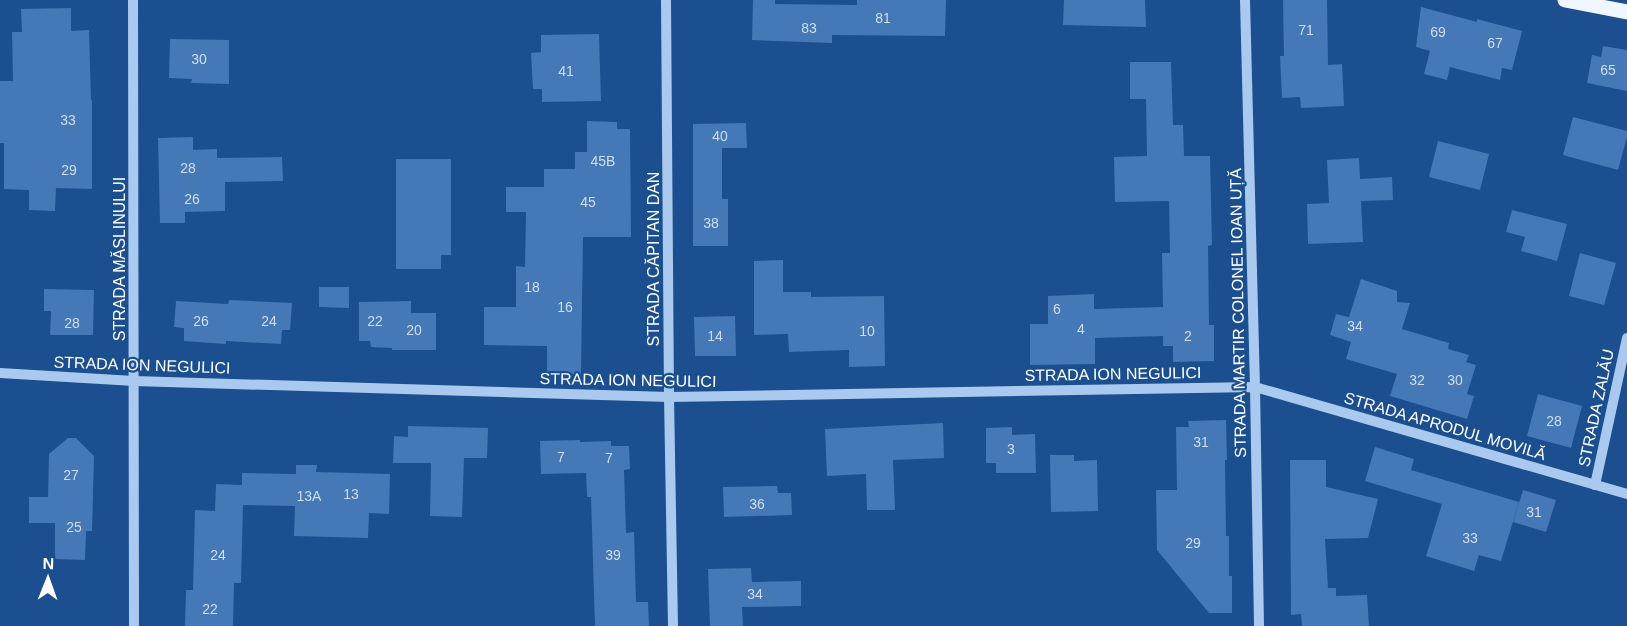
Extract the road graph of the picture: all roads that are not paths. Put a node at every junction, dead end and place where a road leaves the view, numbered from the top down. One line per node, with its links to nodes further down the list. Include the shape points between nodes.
1 (133, 0): 8 (street, STRADA MĂSLINULUI)
2 (666, 0): 10 (street, STRADA CĂPITAN DAN)
3 (1245, 0): 9 (street, STRADA MARTIR COLONEL IOAN UȚĂ)
4 (1565, 0): 5 (main road)
5 (1627, 12)
6 (1627, 338): 11 (street, STRADA ZALĂU)
7 (0, 373): 8 (street, STRADA ION NEGULICI)
8 (134, 381): 10 (street, STRADA ION NEGULICI); 13 (street, STRADA MĂSLINULUI)
9 (1255, 387): 10 (street, STRADA ION NEGULICI); 11 (street, STRADA APRODUL MOVILĂ); 15 (street, STRADA MARTIR COLONEL IOAN UȚĂ)
10 (669, 398): 14 (street, STRADA CĂPITAN DAN)
11 (1595, 485): 12 (street, STRADA APRODUL MOVILĂ)
12 (1627, 494)
13 (134, 626)
14 (673, 626)
15 (1259, 626)

